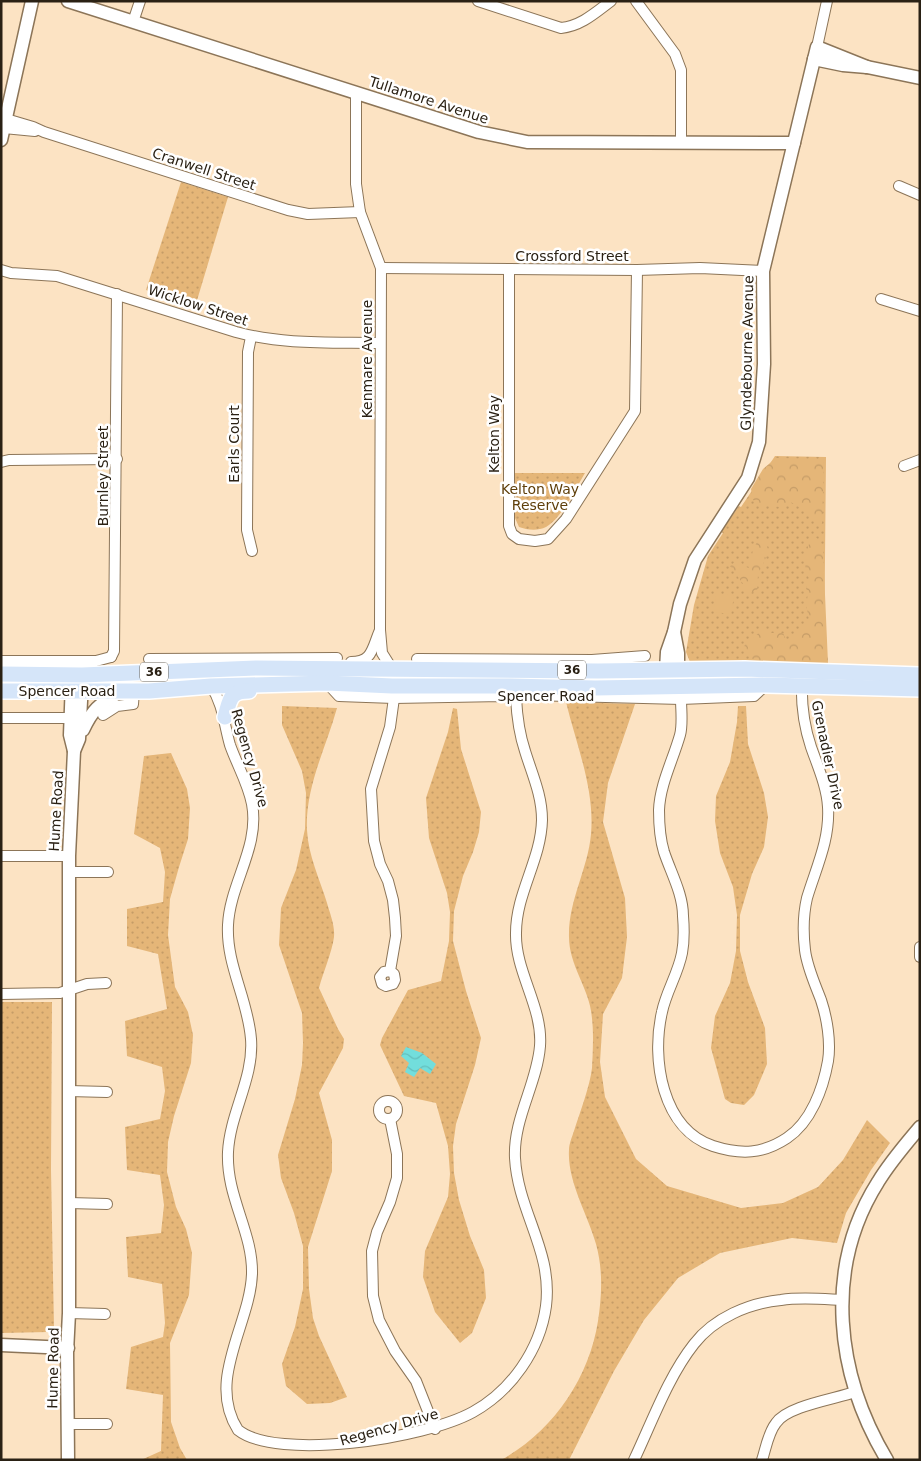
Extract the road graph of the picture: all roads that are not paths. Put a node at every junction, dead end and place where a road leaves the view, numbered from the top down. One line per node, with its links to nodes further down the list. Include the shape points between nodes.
1 (32, 1): 12 (street)
2 (68, 1): 8 (street, Tullamore Avenue)
3 (140, 1): 8 (street)
4 (478, 1): 5 (street, via 561,28 580,24)
5 (611, 1)
6 (636, 1): 13 (street, via 675,54 681,70)
7 (827, 1): 9 (street, Glyndebourne Avenue)
8 (133, 22): 11 (street, Tullamore Avenue)
9 (816, 53): 10 (street); 14 (street, Glyndebourne Avenue)
10 (920, 78)
11 (356, 93): 13 (street, Tullamore Avenue, via 512,140); 17 (street, Kenmare Avenue, via 356,184)
12 (4, 129): 17 (street, Cranwell Street, via 26,124 288,210 308,214)
13 (681, 142): 14 (street, Tullamore Avenue)
14 (794, 143): 21 (street, Glyndebourne Avenue)
15 (899, 186): 16 (street)
16 (920, 195)
17 (360, 212): 18 (street, Kenmare Avenue)
18 (381, 268): 19 (street, Crossford Street); 27 (street, Kenmare Avenue)
19 (509, 270): 20 (street, Crossford Street); 20 (street, Kelton Way, via 508,526 519,539 535,541 548,539 566,519 635,410)
20 (637, 270): 21 (street, Crossford Street, via 700,268)
21 (763, 272): 44 (street, Glyndebourne Avenue, via 764,364 760,442 748,478 696,560 666,652)
22 (4, 273): 23 (street, Wicklow Street, via 56,276)
23 (117, 294): 26 (street, Wicklow Street); 28 (street, Burnley Street)
24 (880, 298): 25 (street)
25 (920, 311)
26 (251, 337): 27 (street, Wicklow Street, via 280,341); 32 (street, Earls Court, via 248,352 247,530)
27 (380, 343): 33 (street, Kenmare Avenue)
28 (117, 458): 29 (street); 35 (street, Burnley Street, via 114,651)
29 (4, 459)
30 (920, 460): 31 (street)
31 (904, 466)
32 (252, 551)
33 (380, 630): 43 (street, Kenmare Avenue, via 382,653); 52 (street, Kenmare Avenue, via 368,657 362,662 339,662)
34 (645, 656): 42 (street, Spencer Road)
35 (111, 657): 40 (street, via 96,661); 48 (street, Spencer Road)
36 (337, 658): 41 (street, Spencer Road)
37 (149, 659): 41 (street, Spencer Road)
38 (417, 659): 39 (street, Spencer Road)
39 (454, 659): 42 (street, Spencer Road); 45 (street)
40 (1, 661)
41 (282, 663): 48 (main road, Spencer Road / 36, via 256,668); 52 (main road, Spencer Road / 36); 61 (main road, via 285,678 375,679)
42 (595, 666): 44 (main road, Spencer Road / 36); 45 (main road, Spencer Road / 36)
43 (392, 669): 45 (main road, Spencer Road / 36); 52 (main road, Spencer Road / 36)
44 (672, 669): 46 (main road, Spencer Road / 36); 60 (street, Glyndebourne Avenue)
45 (442, 670)
46 (802, 670): 47 (main road, Spencer Road / 36); 54 (street, Grenadier Drive)
47 (860, 672): 51 (main road, Spencer Road / 36); 53 (main road, via 856,677 859,681)
48 (122, 673): 50 (main road, Spencer Road / 36); 55 (main road, via 139,678 208,675 220,679)
49 (1, 674): 50 (main road, Spencer Road / 36)
50 (77, 675): 58 (street, Hume Road)
51 (920, 675)
52 (326, 676): 55 (main road, Spencer Road / 36, via 311,684); 61 (main road, Spencer Road / 36)
53 (920, 684)
54 (802, 686): 56 (main road, Spencer Road / 36); 60 (main road, Spencer Road / 36); 60 (street, Grenadier Drive, via 810,744 822,776 828,806 827,836 807,900 804,926 806,953 828,1029 828,1058 816,1102 798,1130 772,1148 748,1153 709,1145 678,1122 666,1098 658,1064 661,1013 682,953 684,914 663,850 659,810 662,788 681,732)
55 (222, 690): 59 (main road, Spencer Road / 36); 64 (main road); 64 (street, Regency Drive, via 221,710)
56 (920, 690)
57 (1, 691): 58 (main road, Spencer Road / 36)
58 (77, 691): 59 (main road, Spencer Road / 36); 66 (street, Hume Road); 67 (street, Hume Road)
59 (128, 691): 63 (street, Spencer Road, via 133,704 117,706); 67 (street, Hume Road, via 98,705 90,714)
60 (675, 691): 61 (main road, Spencer Road / 36); 62 (street, Spencer Road)
61 (393, 692): 62 (street, Spencer Road); 74 (street, via 390,727 371,789 374,840 388,881 395,918 396,936)
62 (516, 698): 92 (street, Regency Drive, via 518,724 539,793 542,825 536,860 519,906 516,931 518,954 536,1009 541,1041 538,1065 518,1124 514,1152 519,1191 543,1255 546,1306 540,1331 512,1381 489,1403)
63 (103, 715)
64 (225, 717): 93 (street, Regency Drive, via 231,747 253,807 246,860 231,904 228,925 231,966 252,1040 228,1152 234,1201 252,1267 247,1308 228,1367 228,1404 246,1440)
65 (1, 718): 66 (street, Spencer Road)
66 (71, 718): 67 (street, Hume Road, via 70,735)
67 (77, 745): 69 (street, Hume Road)
68 (1, 856): 69 (street)
69 (69, 856): 70 (street, Hume Road)
70 (69, 872): 71 (street); 76 (street, Hume Road)
71 (108, 872)
72 (920, 947): 73 (street)
73 (920, 957)
74 (390, 971)
75 (106, 983): 76 (street)
76 (70, 989): 77 (street, via 60,993); 78 (street, Hume Road)
77 (1, 994)
78 (69, 1091): 79 (street); 82 (street, Hume Road)
79 (107, 1092)
80 (390, 1119): 92 (street, via 397,1154 397,1178 372,1251 373,1296 379,1320 416,1381)
81 (920, 1127): 84 (street, via 896,1155 866,1203 850,1247)
82 (69, 1203): 83 (street); 85 (street, Hume Road)
83 (106, 1204)
84 (842, 1300): 89 (street, via 844,1343); 96 (street, via 781,1300 750,1306 720,1321 695,1342 678,1368)
85 (69, 1312): 86 (street, Hume Road); 88 (street, Hume Road)
86 (106, 1314)
87 (1, 1344): 88 (street, via 32,1346 58,1340)
88 (68, 1345): 90 (street, Hume Road)
89 (855, 1392): 97 (street, via 785,1414 770,1433); 98 (street)
90 (68, 1424): 91 (street, Hume Road); 95 (street, Hume Road)
91 (107, 1424)
92 (435, 1429): 94 (street, Regency Drive)
93 (268, 1452)
94 (350, 1453)
95 (68, 1460)
96 (634, 1460)
97 (762, 1460)
98 (887, 1460)

